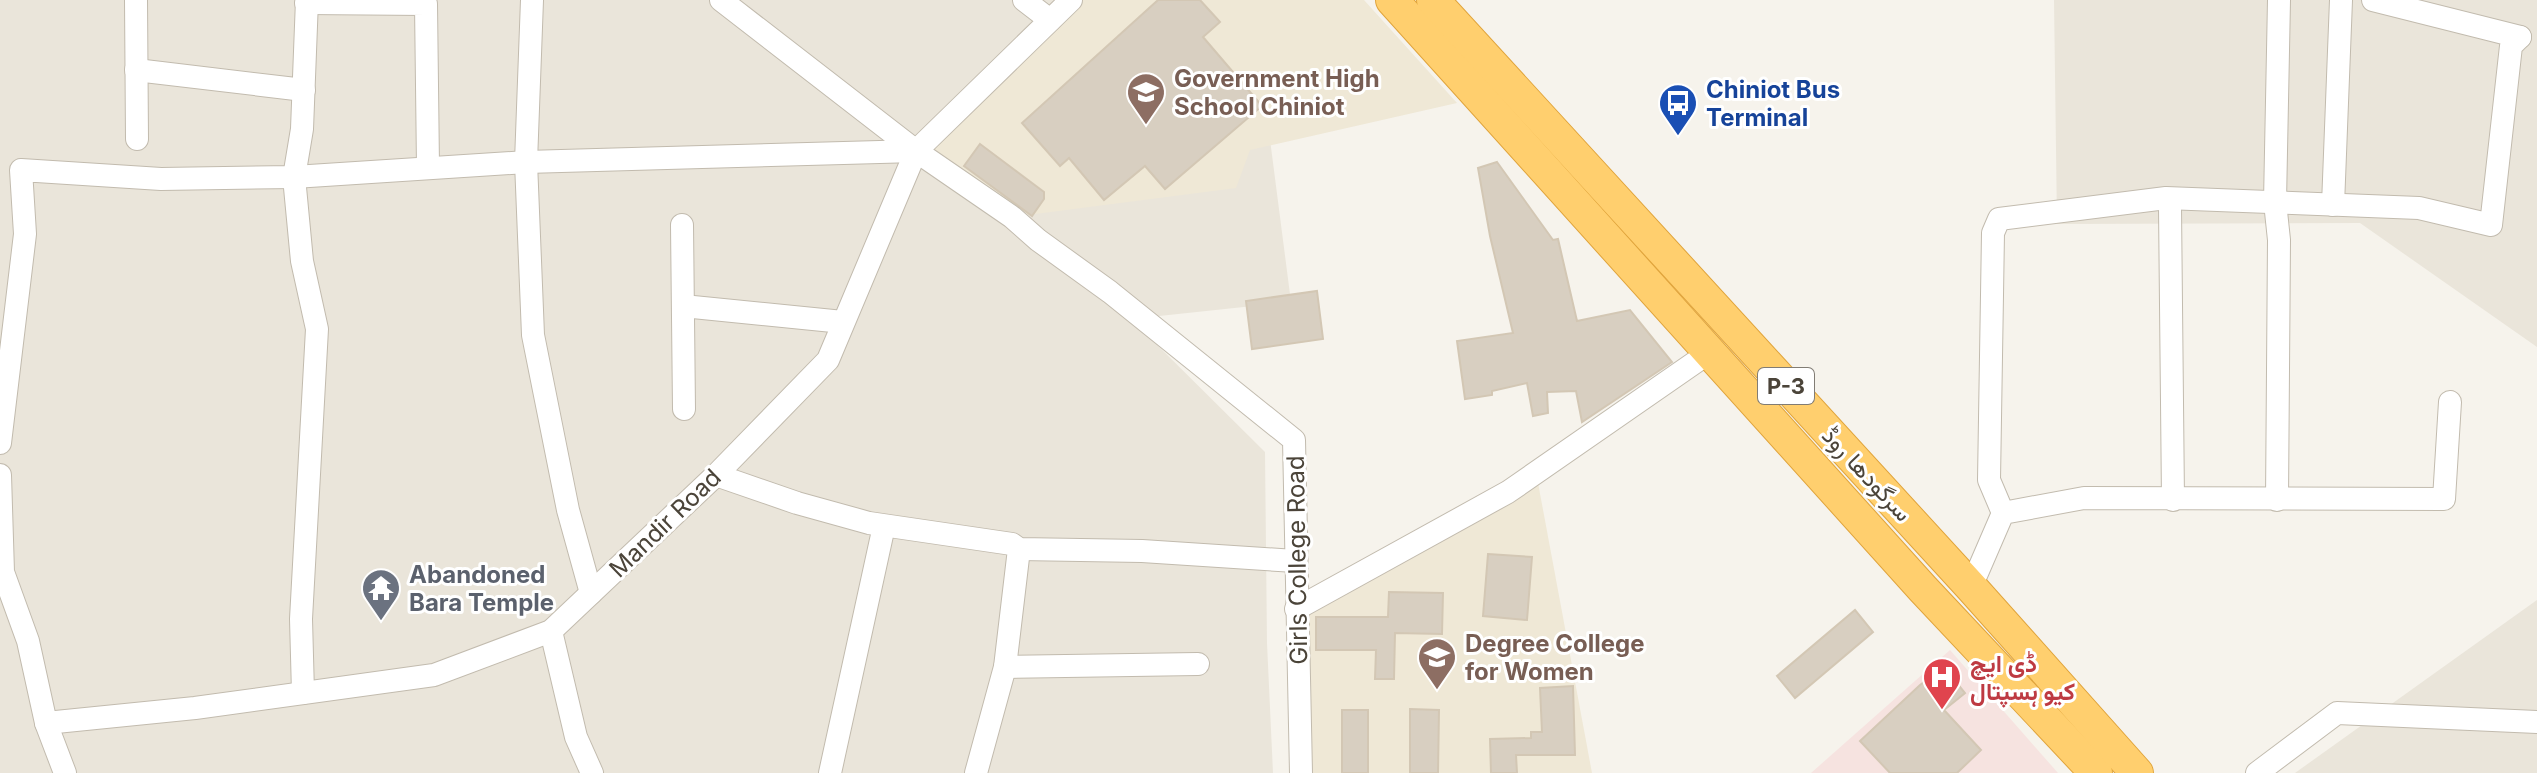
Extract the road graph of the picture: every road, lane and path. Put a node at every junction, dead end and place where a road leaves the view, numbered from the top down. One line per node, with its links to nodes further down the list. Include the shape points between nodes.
1 (136, 0): 14 (street)
2 (532, 0): 19 (street)
3 (721, 0): 18 (street)
4 (1024, 0): 13 (street)
5 (1071, 0): 13 (street, Mandir Road)
6 (1392, 0): 15 (highway, سرگودھا روڈ / P-3)
7 (1433, 0): 15 (highway, سرگودھا روڈ / P-3)
8 (2279, 0): 22 (street)
9 (2341, 0): 23 (street)
10 (2373, 0): 12 (street)
11 (306, 1): 16 (street); 20 (street, via 426,4)
12 (2396, 3): 23 (street, via 2520,37 2511,46 2491,225 2419,208)
13 (1050, 20): 18 (street, Mandir Road)
14 (136, 70): 16 (street); 17 (street)
15 (1478, 72): 26 (highway, سرگودھا روڈ / P-3); 27 (highway, سرگودھا روڈ / P-3)
16 (304, 90): 21 (street)
17 (137, 139)
18 (916, 151): 19 (street); 29 (street, Mandir Road); 41 (street, Girls College Road, via 1012,217 1294,440)
19 (526, 162): 20 (street); 45 (street, via 533,335 568,510)
20 (428, 167): 21 (street)
21 (294, 177): 33 (street, via 161,179 21,170 25,234); 50 (street, via 302,261 317,329 301,619)
22 (2275, 202): 23 (street); 37 (street); 38 (street, via 2166,198 1999,219 1993,233 1989,480)
23 (2333, 205)
24 (2170, 207): 36 (street)
25 (682, 225): 28 (street)
26 (1639, 227): 27 (highway); 43 (highway, سرگودھا روڈ / P-3)
27 (1615, 247): 30 (highway, سرگودھا روڈ / P-3)
28 (683, 306): 29 (street); 32 (street)
29 (843, 322): 35 (street, Mandir Road, via 828,360)
30 (1710, 352): 44 (highway, سرگودھا روڈ / P-3); 46 (street, via 1508,492)
31 (2450, 402): 37 (street, via 2444,499)
32 (684, 409)
33 (0, 443)
34 (0, 475): 42 (street)
35 (716, 475): 39 (street); 45 (street, Mandir Road)
36 (2173, 500): 37 (street); 38 (street, via 2084,498)
37 (2277, 500)
38 (2003, 513): 43 (street)
39 (884, 526): 40 (street); 55 (street)
40 (1019, 549): 41 (street); 49 (street)
41 (1295, 561): 46 (street, Girls College Road)
42 (2, 573): 52 (street, via 28,641)
43 (1960, 576): 44 (highway); 59 (highway, سرگودھا روڈ / P-3)
44 (1923, 589): 58 (highway, سرگودھا روڈ / P-3)
45 (591, 593): 47 (street, Mandir Road)
46 (1296, 609): 57 (street, Girls College Road)
47 (551, 631): 50 (street, Mandir Road, via 434,675); 54 (street, via 576,737)
48 (1198, 664): 49 (street)
49 (1005, 667): 56 (street)
50 (303, 693): 52 (street, Mandir Road)
51 (2537, 722): 60 (street, via 2337,713)
52 (46, 723): 53 (street)
53 (65, 773)
54 (592, 773)
55 (830, 773)
56 (976, 773)
57 (1301, 773)
58 (2096, 773)
59 (2137, 773)
60 (2257, 773)

